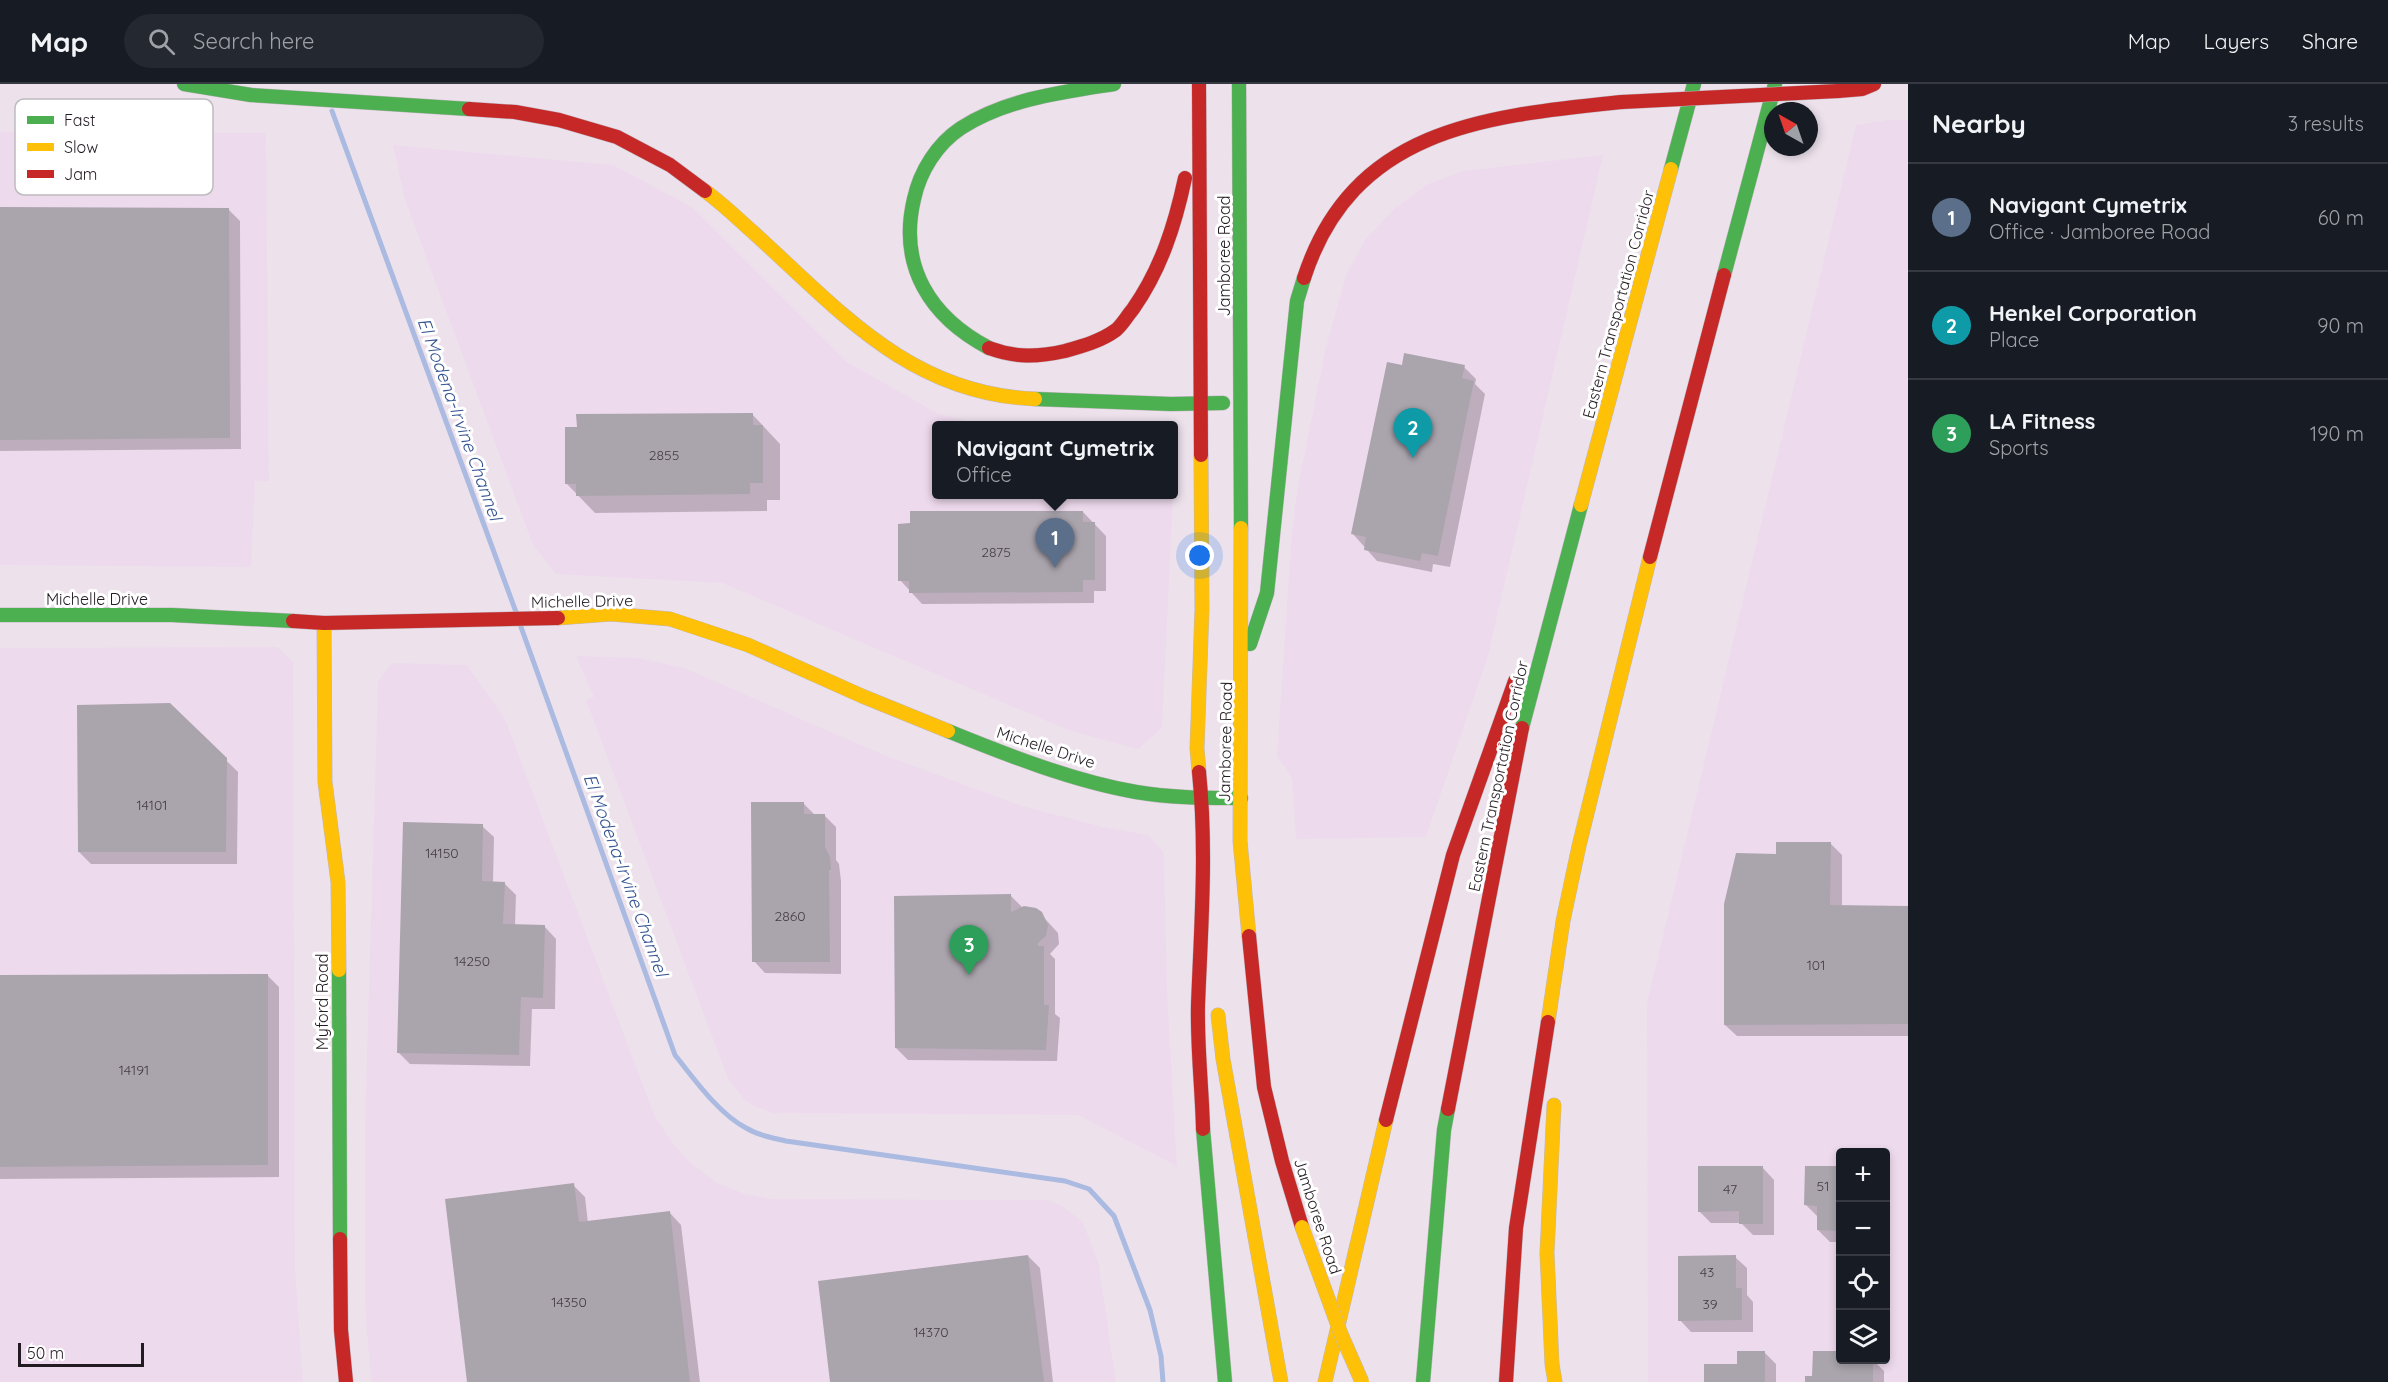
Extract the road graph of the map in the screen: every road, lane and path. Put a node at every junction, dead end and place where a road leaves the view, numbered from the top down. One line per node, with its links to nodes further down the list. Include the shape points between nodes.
1 (184, 84): 10 (main road, via 251,95 515,112 617,137 670,165 715,198 863,332 902,360 936,377 1013,398)
2 (1114, 84): 8 (main road, via 1022,100 990,112 960,130 932,158 916,186 909,220 910,255 924,288 945,319 975,342 1031,357 1080,348 1120,326 1153,281 1177,221)
3 (1198, 84): 8 (main road, Jamboree Road)
4 (1239, 84): 9 (main road, Jamboree Road)
5 (1694, 84): 11 (main road, Eastern Transportation Corridor)
6 (1775, 84): 19 (main road, via 1653,544)
7 (1875, 84): 15 (main road, bridge, via 1838,91 1622,102 1507,116 1428,137 1369,176 1326,225 1296,301 1267,593)
8 (1198, 102): 10 (main road, Jamboree Road)
9 (1241, 402): 10 (main road); 15 (main road, Jamboree Road)
10 (1201, 404): 17 (main road, Jamboree Road, via 1202,609 1197,748)
11 (1566, 561): 14 (main road); 30 (main road, Eastern Transportation Corridor, via 1525,715 1444,1130)
12 (0, 615): 13 (main road, Michelle Drive, via 172,615)
13 (324, 623): 17 (main road, Michelle Drive, via 611,614 670,619 747,645 862,696 1039,764 1136,792); 25 (main road, Myford Road, via 325,782 338,882 341,1330)
14 (1535, 628)
15 (1242, 666): 18 (main road, Jamboree Road)
16 (1519, 670): 28 (main road, via 1453,855 1402,1052)
17 (1202, 798): 18 (main road, Michelle Drive); 20 (main road, Jamboree Road)
18 (1241, 798): 29 (main road, Jamboree Road, bridge, via 1241,852 1264,1087 1302,1227)
19 (1579, 846): 23 (main road); 31 (main road, via 1563,921 1516,1228)
20 (1204, 903): 21 (main road); 26 (main road, Jamboree Road, via 1198,1020 1204,1143)
21 (1214, 981)
22 (1216, 1003): 27 (main road)
23 (1563, 1014)
24 (1556, 1092): 32 (main road, via 1547,1253)
25 (346, 1382)
26 (1225, 1382)
27 (1281, 1382)
28 (1325, 1382)
29 (1362, 1382)
30 (1423, 1382)
31 (1506, 1382)
32 (1555, 1382)

